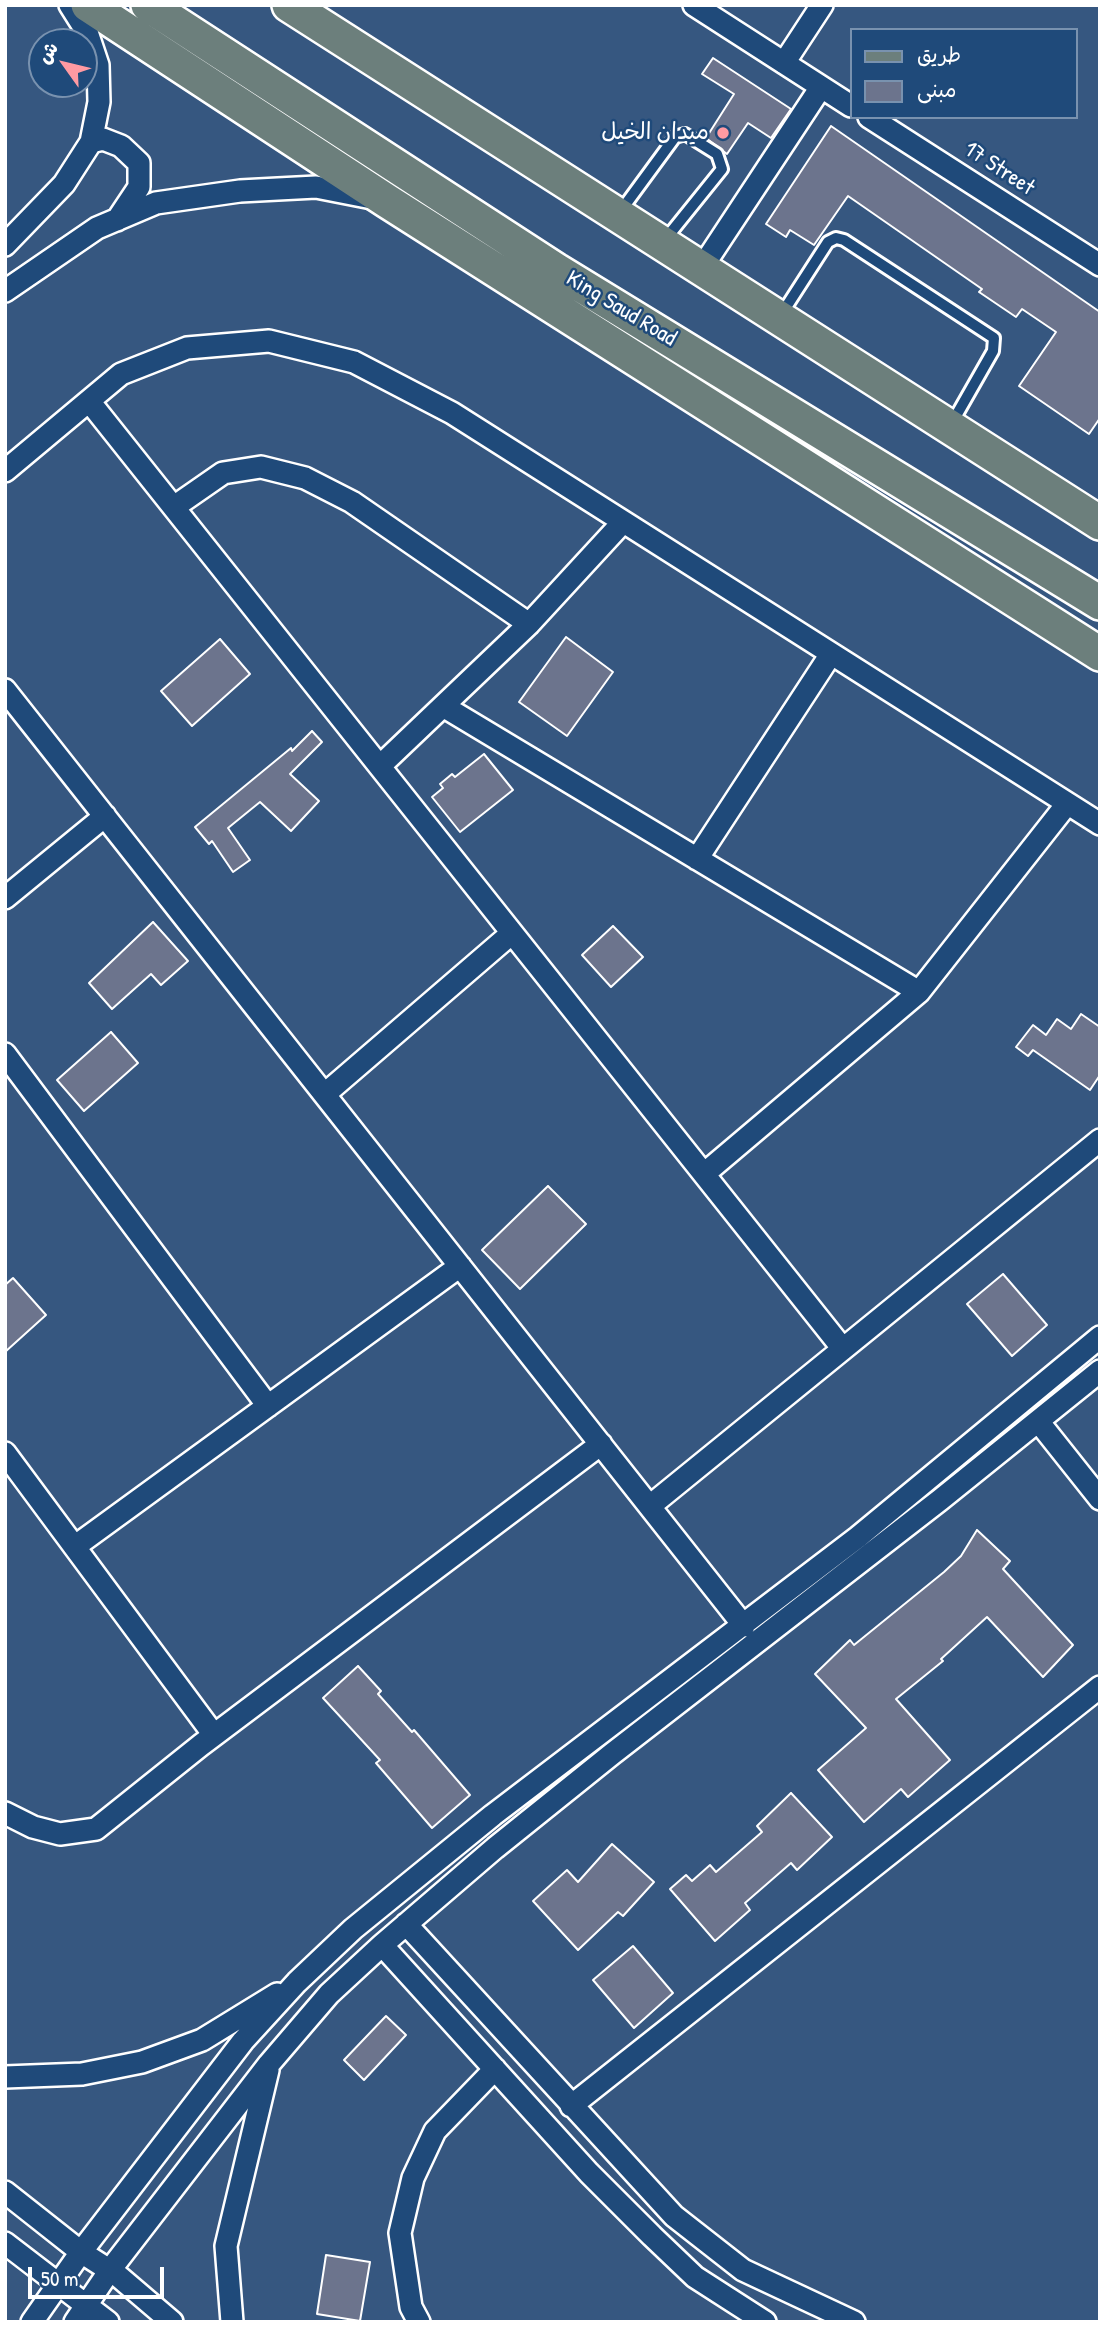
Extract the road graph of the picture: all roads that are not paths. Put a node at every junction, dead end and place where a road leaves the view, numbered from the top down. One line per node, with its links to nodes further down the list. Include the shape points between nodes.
1 (70, 5): 11 (street, via 87,32 98,65 99,102)
2 (88, 5): 12 (main road)
3 (148, 5): 27 (main road, King Saud Road, via 556,270)
4 (289, 5): 13 (main road)
5 (694, 5): 7 (street)
6 (822, 5): 7 (street)
7 (784, 63): 8 (street)
8 (821, 87): 9 (street); 18 (street)
9 (850, 105)
10 (872, 119): 17 (street, 17 Street)
11 (91, 142): 14 (street, via 103,139 121,146 139,163 139,187); 16 (street, via 64,184)
12 (387, 201): 14 (street, via 316,187 240,191 156,203); 30 (main road)
13 (618, 215): 15 (main road); 15 (lane, via 675,137 685,134 696,140 718,154 722,169)
14 (117, 220): 19 (street, via 30,271)
15 (663, 243): 18 (main road)
16 (5, 245)
17 (1100, 265)
18 (701, 268): 20 (main road)
19 (5, 292)
20 (779, 318): 22 (main road); 22 (lane, via 828,242 844,240 994,338 993,351)
21 (89, 401): 23 (street); 24 (street); 25 (street, via 121,374 187,348 269,341 354,362 452,413)
22 (950, 426): 26 (main road)
23 (5, 471)
24 (174, 507): 28 (street, via 223,473 261,467 305,478 352,502); 33 (street)
25 (624, 522): 28 (street); 29 (street)
26 (1100, 523)
27 (1100, 603)
28 (529, 624): 32 (street)
29 (831, 654): 34 (street); 37 (street)
30 (1100, 654)
31 (5, 690): 35 (street)
32 (443, 706): 33 (street); 37 (street)
33 (380, 766): 39 (street)
34 (1067, 804): 36 (street); 40 (street)
35 (105, 816): 38 (street); 42 (street)
36 (1100, 824)
37 (697, 859): 40 (street)
38 (5, 898)
39 (512, 933): 42 (street); 44 (street)
40 (919, 992): 44 (street)
41 (5, 1054): 49 (street)
42 (325, 1094): 45 (street)
43 (1100, 1140): 47 (street)
44 (704, 1174): 47 (street)
45 (460, 1266): 49 (street); 51 (street)
46 (1100, 1337): 56 (street, via 858,1538)
47 (843, 1349): 54 (street)
48 (1100, 1371): 50 (street)
49 (268, 1406): 55 (street)
50 (1038, 1422): 53 (street); 60 (street, via 611,1754)
51 (601, 1444): 54 (street); 58 (street)
52 (5, 1452): 55 (street)
53 (1100, 1499)
54 (650, 1506): 56 (street)
55 (76, 1545): 58 (street)
56 (744, 1626): 62 (street, via 492,1815 393,1894)
57 (1100, 1687): 66 (street)
58 (214, 1735): 59 (street, via 96,1829 60,1834)
59 (5, 1813)
60 (406, 1924): 61 (street); 66 (street)
61 (382, 1945): 63 (street, via 329,1994); 64 (street)
62 (297, 1982): 65 (street, via 202,2040 142,2062 82,2074); 69 (street, via 243,2041)
63 (269, 2064): 70 (street); 76 (street, via 226,2246)
64 (495, 2069): 77 (street, via 435,2131 413,2178 400,2233 411,2307); 78 (street, via 589,2173 695,2277)
65 (5, 2077)
66 (571, 2106): 79 (street, via 674,2216 743,2270)
67 (5, 2192): 69 (street)
68 (5, 2243): 71 (street)
69 (81, 2252): 70 (street); 71 (street)
70 (110, 2270): 72 (street); 75 (street)
71 (57, 2285): 72 (street); 73 (street)
72 (81, 2313): 74 (street)
73 (32, 2322)
74 (108, 2322)
75 (172, 2322)
76 (232, 2322)
77 (418, 2322)
78 (765, 2322)
79 (854, 2322)

